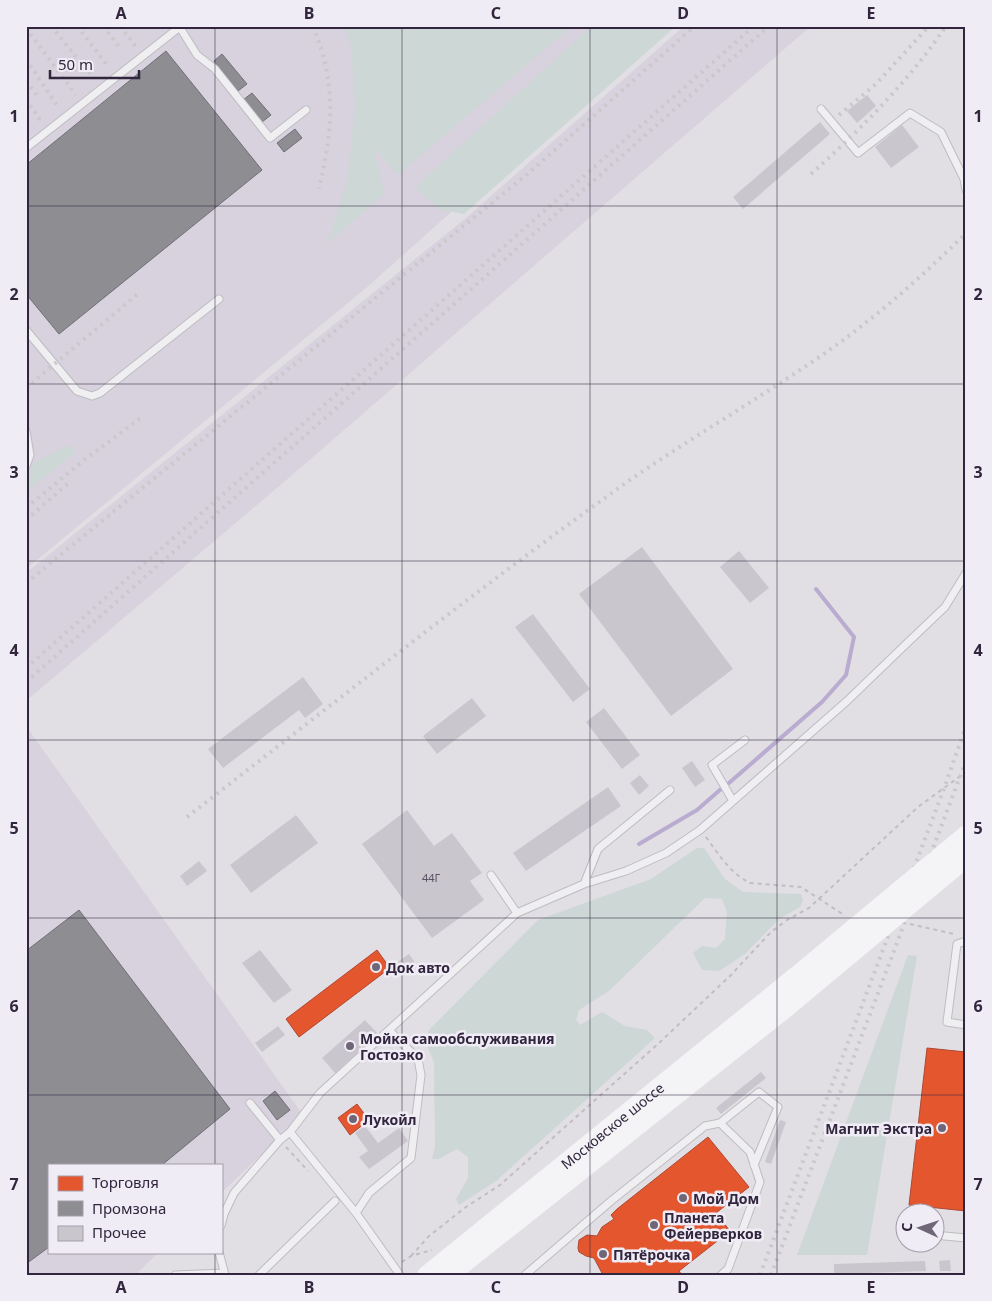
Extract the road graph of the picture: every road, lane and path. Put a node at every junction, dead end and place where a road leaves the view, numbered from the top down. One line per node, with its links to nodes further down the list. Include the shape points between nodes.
1 (180, 27): 3 (lane, via 197,55 215,69 270,138); 4 (lane)
2 (821, 109): 5 (lane, via 858,153 910,113 941,132 964,179)
3 (306, 110)
4 (26, 148)
5 (966, 190)
6 (219, 300): 7 (lane, via 92,396 77,391)
7 (26, 330)
8 (26, 431): 9 (lane, via 30,455)
9 (26, 466)
10 (966, 573): 14 (lane, via 945,607 847,701)
11 (745, 740): 14 (lane, via 712,765)
12 (966, 772): 20 (path, via 918,807)
13 (670, 790): 19 (lane, via 598,849)
14 (733, 801): 15 (lane)
15 (700, 830): 19 (lane, via 666,853 626,871); 20 (path, via 731,871 742,880 801,887)
16 (966, 835): 43 (main road, Московское шоссе, bridge)
17 (966, 858): 44 (main road, Московское шоссе, bridge, via 786,1008)
18 (491, 875): 21 (lane)
19 (584, 884): 21 (lane)
20 (818, 900): 37 (path, via 771,932 659,1044 500,1185 429,1236)
21 (517, 913): 24 (lane)
22 (966, 941): 23 (lane, via 958,944 947,1022)
23 (966, 1025)
24 (390, 1031): 27 (lane, via 320,1093); 31 (lane, via 418,1059 421,1075 411,1158 369,1193)
25 (250, 1103): 28 (lane)
26 (720, 1123): 29 (lane, via 750,1152); 29 (lane, via 760,1092 778,1107); 45 (lane, via 705,1126)
27 (290, 1132): 28 (lane); 31 (lane)
28 (280, 1140): 32 (lane, via 234,1193)
29 (754, 1164): 46 (lane, via 760,1182 728,1268)
30 (335, 1201): 41 (lane)
31 (356, 1213): 38 (lane)
32 (222, 1222)
33 (944, 1236): 34 (lane)
34 (966, 1238)
35 (435, 1249): 37 (path)
36 (219, 1254): 39 (lane)
37 (411, 1256): 38 (path)
38 (396, 1267): 42 (lane)
39 (224, 1274): 40 (lane)
40 (175, 1275)
41 (259, 1275)
42 (400, 1275)
43 (427, 1275)
44 (449, 1275)
45 (525, 1275)
46 (721, 1275)

